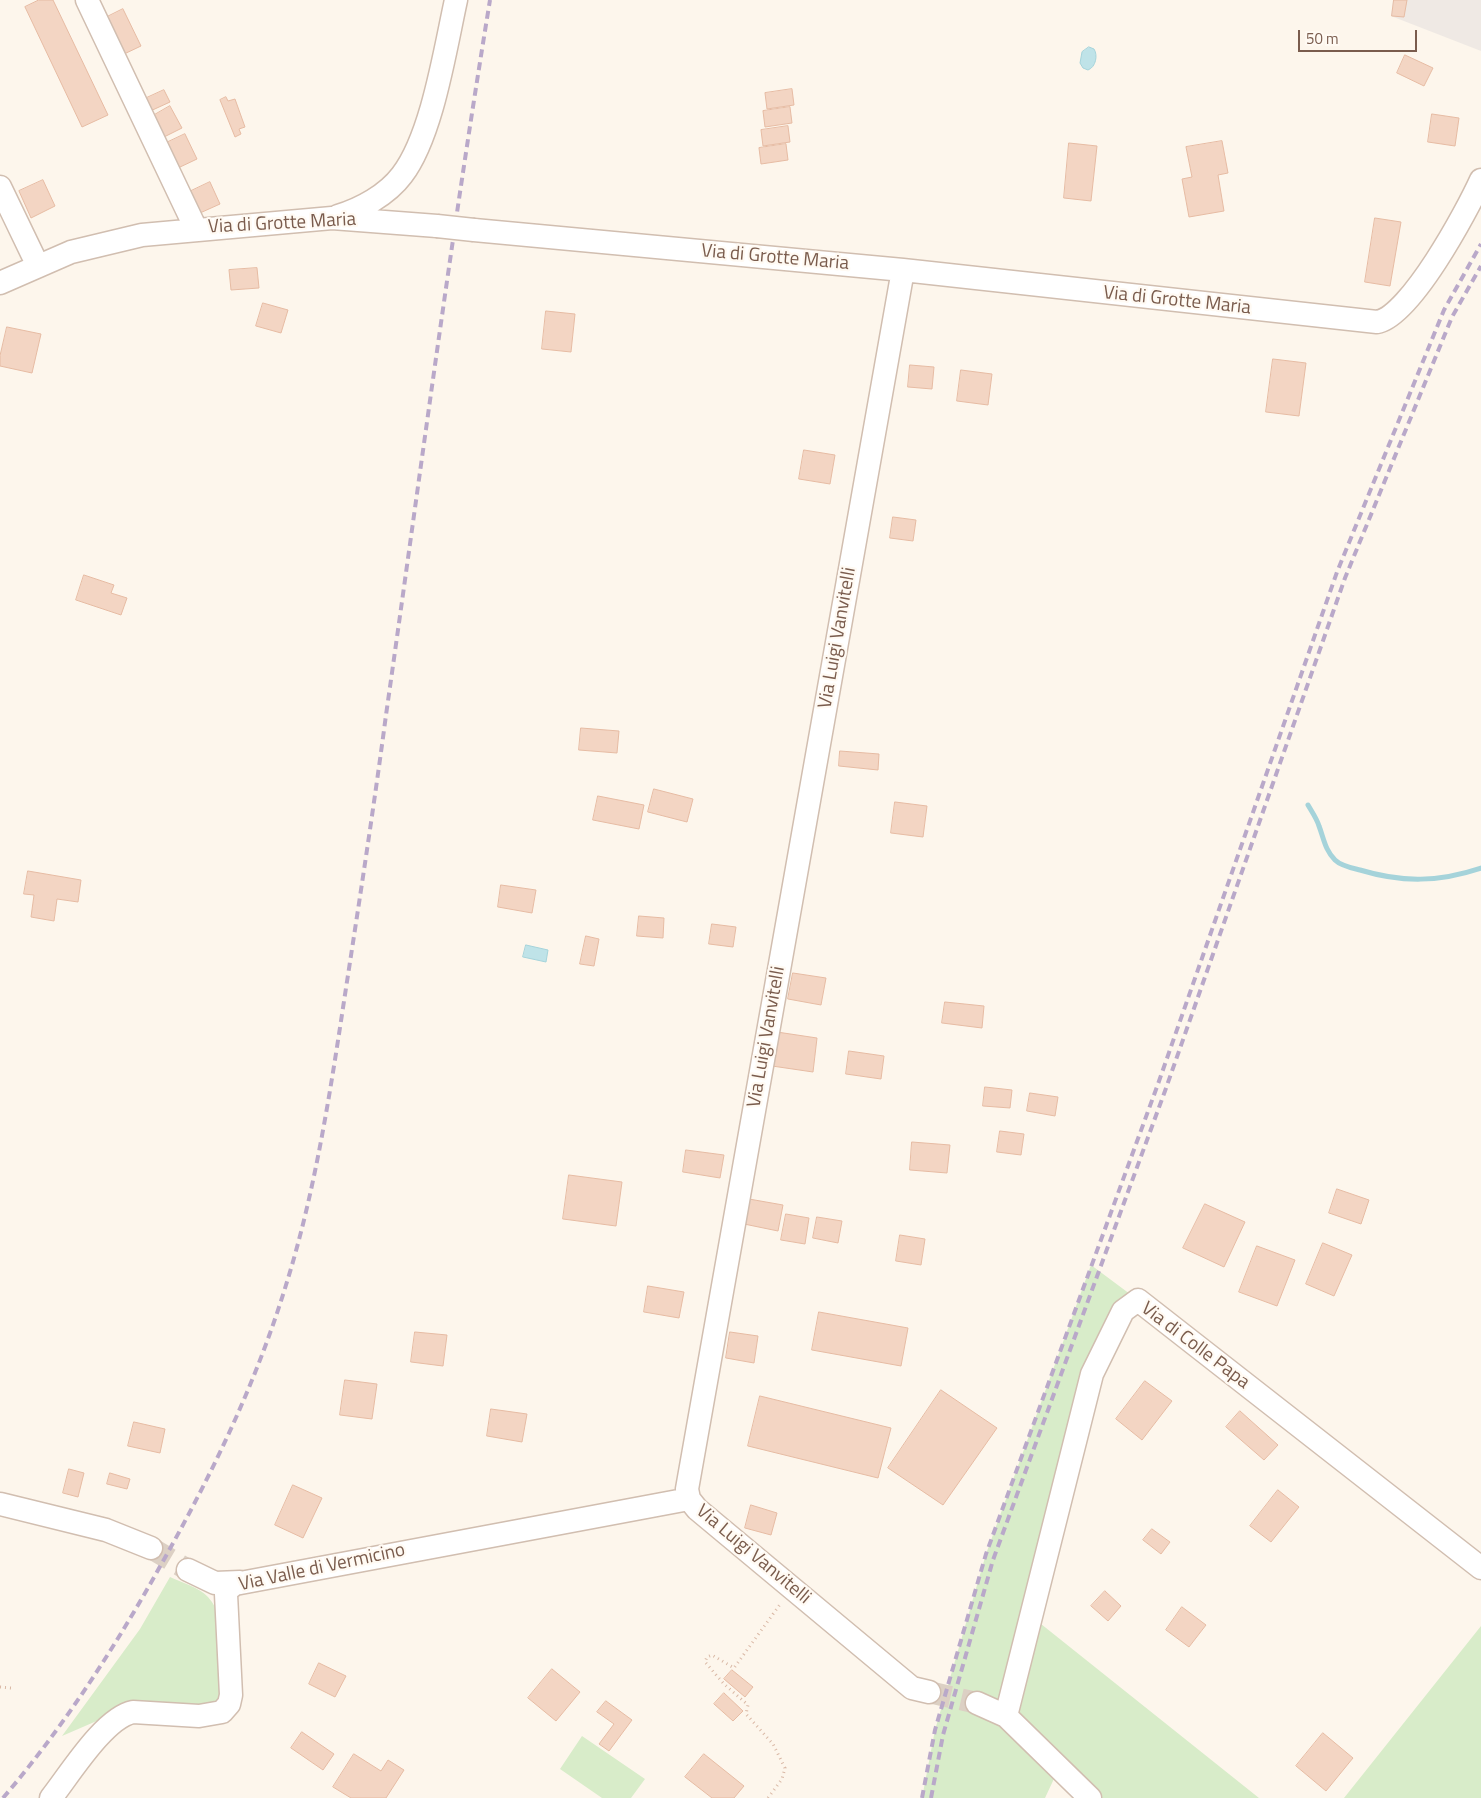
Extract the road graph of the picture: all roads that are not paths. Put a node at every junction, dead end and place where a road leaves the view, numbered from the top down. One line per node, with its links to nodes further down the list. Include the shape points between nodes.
1 (87, 0): 6 (street)
2 (456, 0): 5 (street, via 426,124 407,168 391,188 377,198)
3 (1481, 180): 8 (street, Via di Grotte Maria, via 1462,219 1428,270 1399,309 1382,321 1355,321)
4 (0, 187): 7 (street)
5 (332, 218): 6 (street, Via di Grotte Maria); 8 (street, Via di Grotte Maria, bridge)
6 (196, 229): 7 (street, Via di Grotte Maria, via 113,240)
7 (38, 266): 9 (street, Via di Grotte Maria)
8 (903, 270): 10 (street, Via Luigi Vanvitelli, via 688,1475)
9 (0, 283)
10 (689, 1498): 15 (street, Via Valle di Vermicino); 16 (street, Via Luigi Vanvitelli, via 697,1509 912,1688)
11 (0, 1504): 12 (street, via 111,1532)
12 (152, 1548)
13 (1481, 1568): 18 (street, Via di Colle Papa, via 1138,1300 1124,1311 1092,1374)
14 (188, 1570): 15 (street, via 215,1583)
15 (240, 1582): 19 (street, Via Valle di Vermicino, via 230,1587 226,1594 229,1704 222,1712 199,1716 124,1714 106,1727)
16 (930, 1692)
17 (977, 1703): 18 (street)
18 (1006, 1716): 20 (street)
19 (51, 1798)
20 (1090, 1798)

